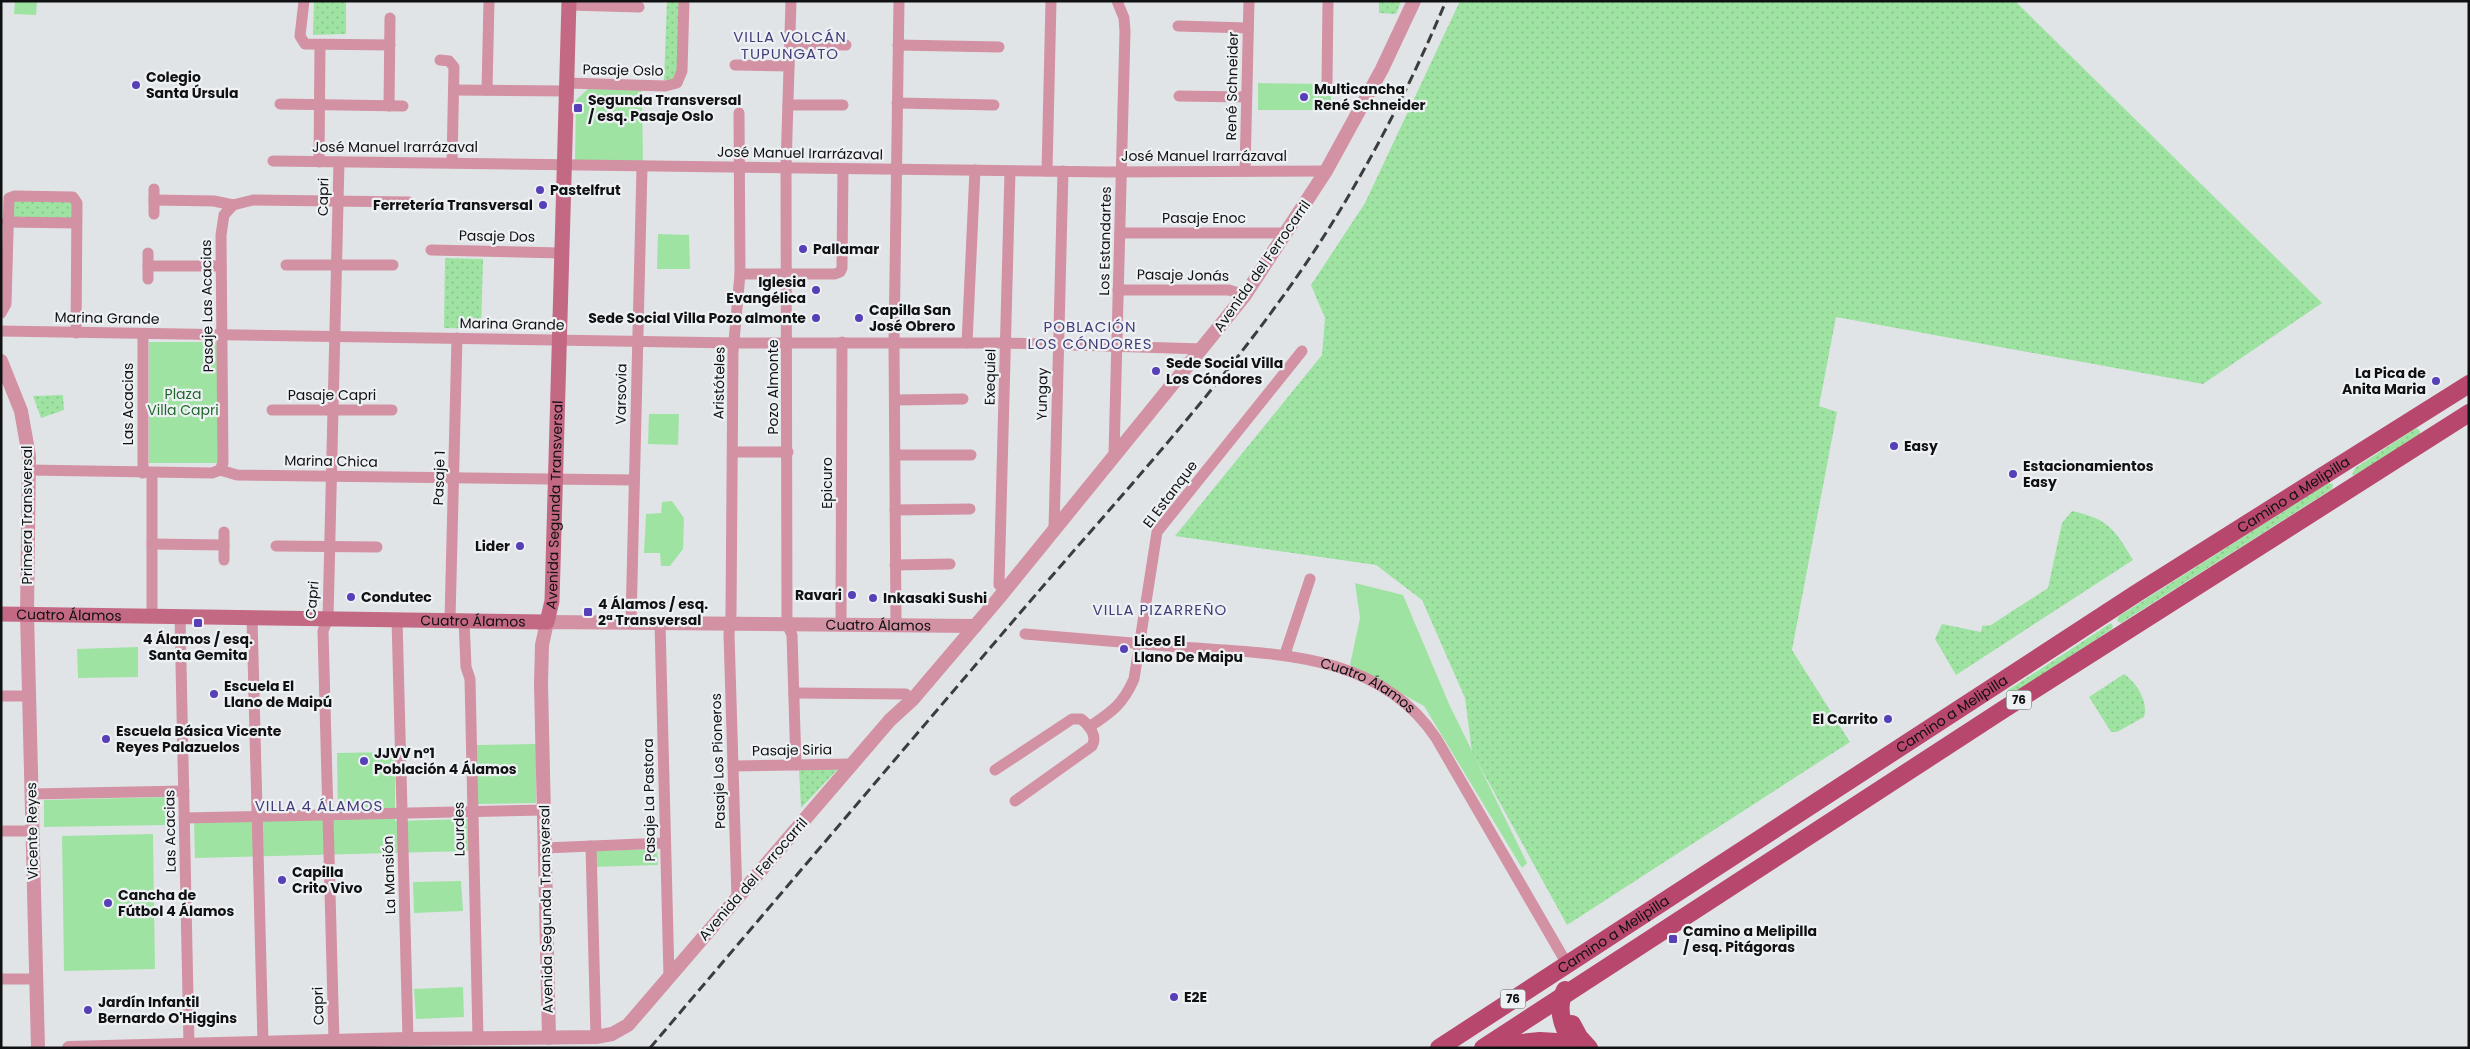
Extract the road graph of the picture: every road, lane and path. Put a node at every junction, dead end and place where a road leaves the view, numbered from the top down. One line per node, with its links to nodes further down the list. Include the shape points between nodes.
1 (304, 1): 17 (street, via 301,40 307,45)
2 (489, 1): 28 (street)
3 (684, 1): 26 (street, Pasaje Oslo, via 682,71 677,83 665,86)
4 (791, 1): 16 (street, Pozo Almonte)
5 (899, 1): 20 (street)
6 (1051, 1): 52 (street)
7 (1117, 1): 56 (street, Los Estandartes, via 1125,25)
8 (1249, 1): 15 (street, René Schneider)
9 (1328, 1): 25 (street)
10 (1414, 1): 55 (street, Avenida del Ferrocarril, via 1382,69)
11 (569, 3): 12 (street); 26 (main road, Avenida Segunda Transversal)
12 (640, 7)
13 (390, 18): 18 (street)
14 (1178, 26): 15 (street)
15 (1248, 28): 30 (street, René Schneider)
16 (790, 44): 19 (street); 24 (street, Pozo Almonte)
17 (320, 45): 18 (street); 34 (street, Capri)
18 (390, 45): 37 (street)
19 (846, 45)
20 (898, 45): 21 (street); 33 (street)
21 (999, 47)
22 (440, 60): 27 (street, via 453,64)
23 (735, 65): 24 (street)
24 (789, 66): 32 (street, Pozo Almonte)
25 (1327, 82)
26 (567, 87): 28 (street, Pasaje Oslo); 44 (main road, Avenida Segunda Transversal)
27 (454, 90): 28 (street, Pasaje Oslo); 43 (street)
28 (487, 90)
29 (1179, 96): 30 (street)
30 (1246, 97): 54 (street, René Schneider)
31 (280, 104): 34 (street)
32 (788, 104): 35 (street); 47 (street, Pozo Almonte)
33 (897, 104): 36 (street); 49 (street)
34 (320, 105): 37 (street); 41 (street, Capri)
35 (843, 105)
36 (994, 105)
37 (389, 106): 38 (street)
38 (403, 106)
39 (739, 114): 46 (street, Aristóteles)
40 (273, 162): 41 (street, José Manuel Irarrázaval)
41 (319, 162): 42 (street, José Manuel Irarrázaval)
42 (339, 162): 43 (street, José Manuel Irarrázaval); 57 (street, Capri)
43 (452, 163): 44 (street, José Manuel Irarrázaval)
44 (565, 164): 45 (street, José Manuel Irarrázaval); 67 (main road, Avenida Segunda Transversal)
45 (642, 167): 46 (street, José Manuel Irarrázaval); 86 (street, Varsovia)
46 (738, 168): 47 (street, José Manuel Irarrázaval); 73 (street, Aristóteles)
47 (786, 168): 48 (street, José Manuel Irarrázaval); 74 (street, Pozo Almonte)
48 (843, 169): 49 (street, José Manuel Irarrázaval); 74 (street, via 840,272)
49 (896, 169): 50 (street, José Manuel Irarrázaval); 90 (street)
50 (975, 170): 51 (street, José Manuel Irarrázaval); 91 (street)
51 (1010, 170): 52 (street, José Manuel Irarrázaval); 92 (street, Exequiel)
52 (1047, 171): 53 (street, José Manuel Irarrázaval)
53 (1063, 171): 56 (street, José Manuel Irarrázaval); 93 (street, Yungay)
54 (1245, 171): 55 (street, José Manuel Irarrázaval); 56 (street, José Manuel Irarrázaval)
55 (1326, 171): 64 (street, Avenida del Ferrocarril)
56 (1121, 172): 63 (street, Los Estandartes)
57 (338, 202): 58 (street); 59 (street, via 253,200); 69 (street, Capri)
58 (409, 202)
59 (233, 205): 60 (street, via 214,200 154,195); 72 (street, Pasaje Las Acacias, via 222,221)
60 (154, 214)
61 (7, 222): 62 (street); 62 (street, via 8,200 14,196 73,197 76,200); 78 (street, via 6,304)
62 (76, 223): 80 (street)
63 (1120, 233): 64 (street, Pasaje Enoc); 76 (street, Los Estandartes)
64 (1287, 233): 77 (street, Avenida del Ferrocarril)
65 (431, 250): 67 (street, Pasaje Dos)
66 (148, 253): 71 (street)
67 (562, 253): 85 (main road, Avenida Segunda Transversal)
68 (286, 265): 69 (street)
69 (337, 265): 70 (street); 83 (street, Capri)
70 (393, 265)
71 (148, 266): 72 (street); 75 (street)
72 (221, 266): 82 (street, Pasaje Las Acacias)
73 (740, 274): 74 (street); 87 (street, Aristóteles)
74 (787, 274): 88 (street, Pozo Almonte)
75 (148, 279)
76 (1118, 290): 77 (street, Pasaje Jonás, via 1229,290); 94 (street, Los Estandartes)
77 (1245, 295): 95 (street, Avenida del Ferrocarril)
78 (1, 313)
79 (1, 332): 80 (street, Marina Grande)
80 (76, 333): 81 (street, Marina Grande)
81 (143, 334): 82 (street, Marina Grande); 113 (street, Las Acacias)
82 (222, 334): 83 (street, Marina Grande); 112 (street, Pasaje Las Acacias, via 223,463)
83 (335, 336): 84 (street, Marina Grande); 102 (street, Capri)
84 (457, 338): 85 (street, Marina Grande); 115 (street, Pasaje 1)
85 (560, 339): 86 (street, Marina Grande); 116 (main road, Avenida Segunda Transversal)
86 (638, 341): 87 (street, Marina Grande); 117 (street, Varsovia)
87 (734, 342): 88 (street, Marina Grande); 105 (street, Aristóteles)
88 (788, 342): 89 (street, Marina Grande); 106 (street, Pozo Almonte)
89 (842, 342): 90 (street, Marina Grande); 146 (street, Epicuro)
90 (894, 343): 91 (street, Marina Grande); 100 (street)
91 (967, 343): 92 (street, Marina Grande)
92 (1006, 343): 93 (street, Marina Grande); 132 (street, Exequiel)
93 (1059, 345): 94 (street, Marina Grande); 121 (street, Yungay)
94 (1117, 347): 95 (street, Marina Grande); 107 (street, Los Estandartes)
95 (1203, 349): 107 (street, Avenida del Ferrocarril)
96 (1302, 351): 150 (street, El Estanque, via 1157,532)
97 (1, 361): 111 (street, Primera Transversal, via 21,411 28,440)
98 (2469, 384): 110 (main road, Camino a Melipilla / 76)
99 (963, 399): 100 (street)
100 (895, 400): 108 (street)
101 (272, 410): 102 (street, Pasaje Capri)
102 (333, 410): 103 (street, Pasaje Capri); 114 (street, Capri)
103 (392, 410)
104 (2469, 413): 118 (main road, Camino a Melipilla / 76)
105 (733, 452): 106 (street); 144 (street, Aristóteles)
106 (788, 452): 145 (street, Pozo Almonte)
107 (1114, 454): 121 (street, Avenida del Ferrocarril)
108 (895, 455): 109 (street); 120 (street)
109 (971, 455)
110 (2332, 469): 118 (main road, via 2342,477); 152 (main road, Camino a Melipilla / 76)
111 (30, 470): 113 (street, Marina Chica); 134 (street, Primera Transversal)
112 (220, 470): 113 (street, Marina Chica, via 212,473); 114 (street, Marina Chica, via 237,475)
113 (148, 473): 123 (street, Las Acacias)
114 (332, 477): 115 (street, Marina Chica); 126 (street, Capri)
115 (454, 477): 116 (street, Marina Chica); 140 (street, Pasaje 1)
116 (556, 477): 117 (street, Marina Chica); 141 (main road, Avenida Segunda Transversal, via 552,600)
117 (634, 480): 142 (street, Varsovia)
118 (2346, 490): 157 (main road, Camino a Melipilla / 76)
119 (970, 509): 120 (street)
120 (895, 510): 129 (street)
121 (1054, 528): 132 (street, Avenida del Ferrocarril); 148 (street, Avenida del Ferrocarril, via 1031,559)
122 (224, 532): 124 (street)
123 (152, 544): 124 (street); 135 (street, Las Acacias)
124 (224, 545): 128 (street)
125 (276, 546): 126 (street)
126 (330, 546): 127 (street); 138 (street, Capri)
127 (377, 547)
128 (224, 560)
129 (895, 564): 130 (street); 147 (street)
130 (950, 564)
131 (1310, 579): 151 (street)
132 (999, 585): 148 (street, Avenida del Ferrocarril)
133 (1, 614): 134 (main road, Cuatro Álamos)
134 (27, 614): 135 (main road, Cuatro Álamos); 156 (street, Vicente Reyes)
135 (152, 616): 136 (main road, Cuatro Álamos)
136 (180, 616): 137 (main road, Cuatro Álamos); 164 (street, Las Acacias)
137 (252, 617): 138 (main road, Cuatro Álamos); 171 (street)
138 (328, 618): 139 (main road, Cuatro Álamos); 170 (street, Capri, via 323,631)
139 (397, 619): 140 (main road, Cuatro Álamos); 169 (street, La Mansión)
140 (457, 620): 141 (main road, Cuatro Álamos); 168 (street, Lourdes, via 470,676)
141 (547, 622): 142 (street, Cuatro Álamos); 167 (street, Avenida Segunda Transversal, via 541,665)
142 (631, 622): 143 (street, Cuatro Álamos)
143 (660, 622): 144 (street, Cuatro Álamos); 175 (street, Pasaje La Pastora)
144 (730, 623): 145 (street, Cuatro Álamos); 162 (street, Pasaje Los Pioneros)
145 (787, 624): 146 (street, Cuatro Álamos); 153 (street, Pozo Almonte, via 792,635)
146 (841, 624): 147 (street, Cuatro Álamos)
147 (896, 625): 148 (street, Cuatro Álamos)
148 (970, 626): 154 (street, Avenida del Ferrocarril); 158 (street, Avenida del Ferrocarril, via 913,699)
149 (1025, 634): 150 (street, Cuatro Álamos)
150 (1141, 644): 151 (street, Cuatro Álamos); 159 (street, El Estanque, via 1128,693 1114,710)
151 (1286, 654): 182 (street, Cuatro Álamos, via 1326,663 1366,678 1397,696 1418,714 1446,754)
152 (1990, 688): 157 (main road, via 1992,699); 179 (main road, Camino a Melipilla / 76)
153 (794, 693): 154 (street); 161 (street, Pozo Almonte)
154 (906, 694): 158 (street, Avenida del Ferrocarril)
155 (1, 696): 156 (street)
156 (29, 696): 165 (street, Vicente Reyes)
157 (2004, 709): 180 (main road, Camino a Melipilla / 76)
158 (890, 720): 160 (street, Avenida del Ferrocarril)
159 (1089, 726): 163 (street, via 1081,719 1072,719); 166 (street, via 1094,738 1092,746)
160 (851, 764): 161 (street, Pasaje Siria); 178 (street, Avenida del Ferrocarril)
161 (796, 765): 162 (street, Pasaje Siria)
162 (733, 766): 178 (street, Pasaje Los Pioneros)
163 (995, 770)
164 (184, 791): 165 (street); 172 (street, Las Acacias)
165 (31, 794): 174 (street, Vicente Reyes)
166 (1015, 802)
167 (544, 810): 168 (street); 177 (street, Avenida Segunda Transversal)
168 (473, 812): 169 (street); 188 (street, Lourdes)
169 (402, 813): 170 (street); 190 (street, La Mansión)
170 (328, 815): 171 (street); 191 (street, Capri)
171 (257, 816): 172 (street); 192 (street)
172 (184, 818): 193 (street, Las Acacias)
173 (1, 831): 174 (street)
174 (32, 831): 185 (street, Vicente Reyes)
175 (665, 844): 176 (street); 183 (street, Pasaje La Pastora)
176 (591, 846): 177 (street); 187 (street)
177 (544, 848): 189 (street, Avenida Segunda Transversal)
178 (737, 898): 183 (street, Avenida del Ferrocarril)
179 (1664, 902): 180 (main road, via 1668,917); 181 (main road, Camino a Melipilla / 76)
180 (1677, 924): 186 (main road, Camino a Melipilla / 76)
181 (1588, 950): 182 (main road, Camino a Melipilla / 76); 186 (main road)
182 (1568, 964): 197 (main road, Camino a Melipilla / 76)
183 (669, 978): 187 (street, Avenida del Ferrocarril, via 628,1025 612,1034)
184 (1, 979): 185 (street)
185 (36, 979): 195 (street, Vicente Reyes)
186 (1567, 993): 194 (main road, via 1562,1023); 198 (main road, Camino a Melipilla / 76)
187 (596, 1037): 189 (street)
188 (478, 1038): 189 (street); 190 (street)
189 (549, 1038)
190 (408, 1039): 191 (street)
191 (334, 1041): 192 (street)
192 (262, 1043): 193 (street)
193 (190, 1045): 196 (street)
194 (1582, 1046): 198 (main road, via 1521,1041)
195 (38, 1048)
196 (69, 1048)
197 (1439, 1048)
198 (1482, 1048)

